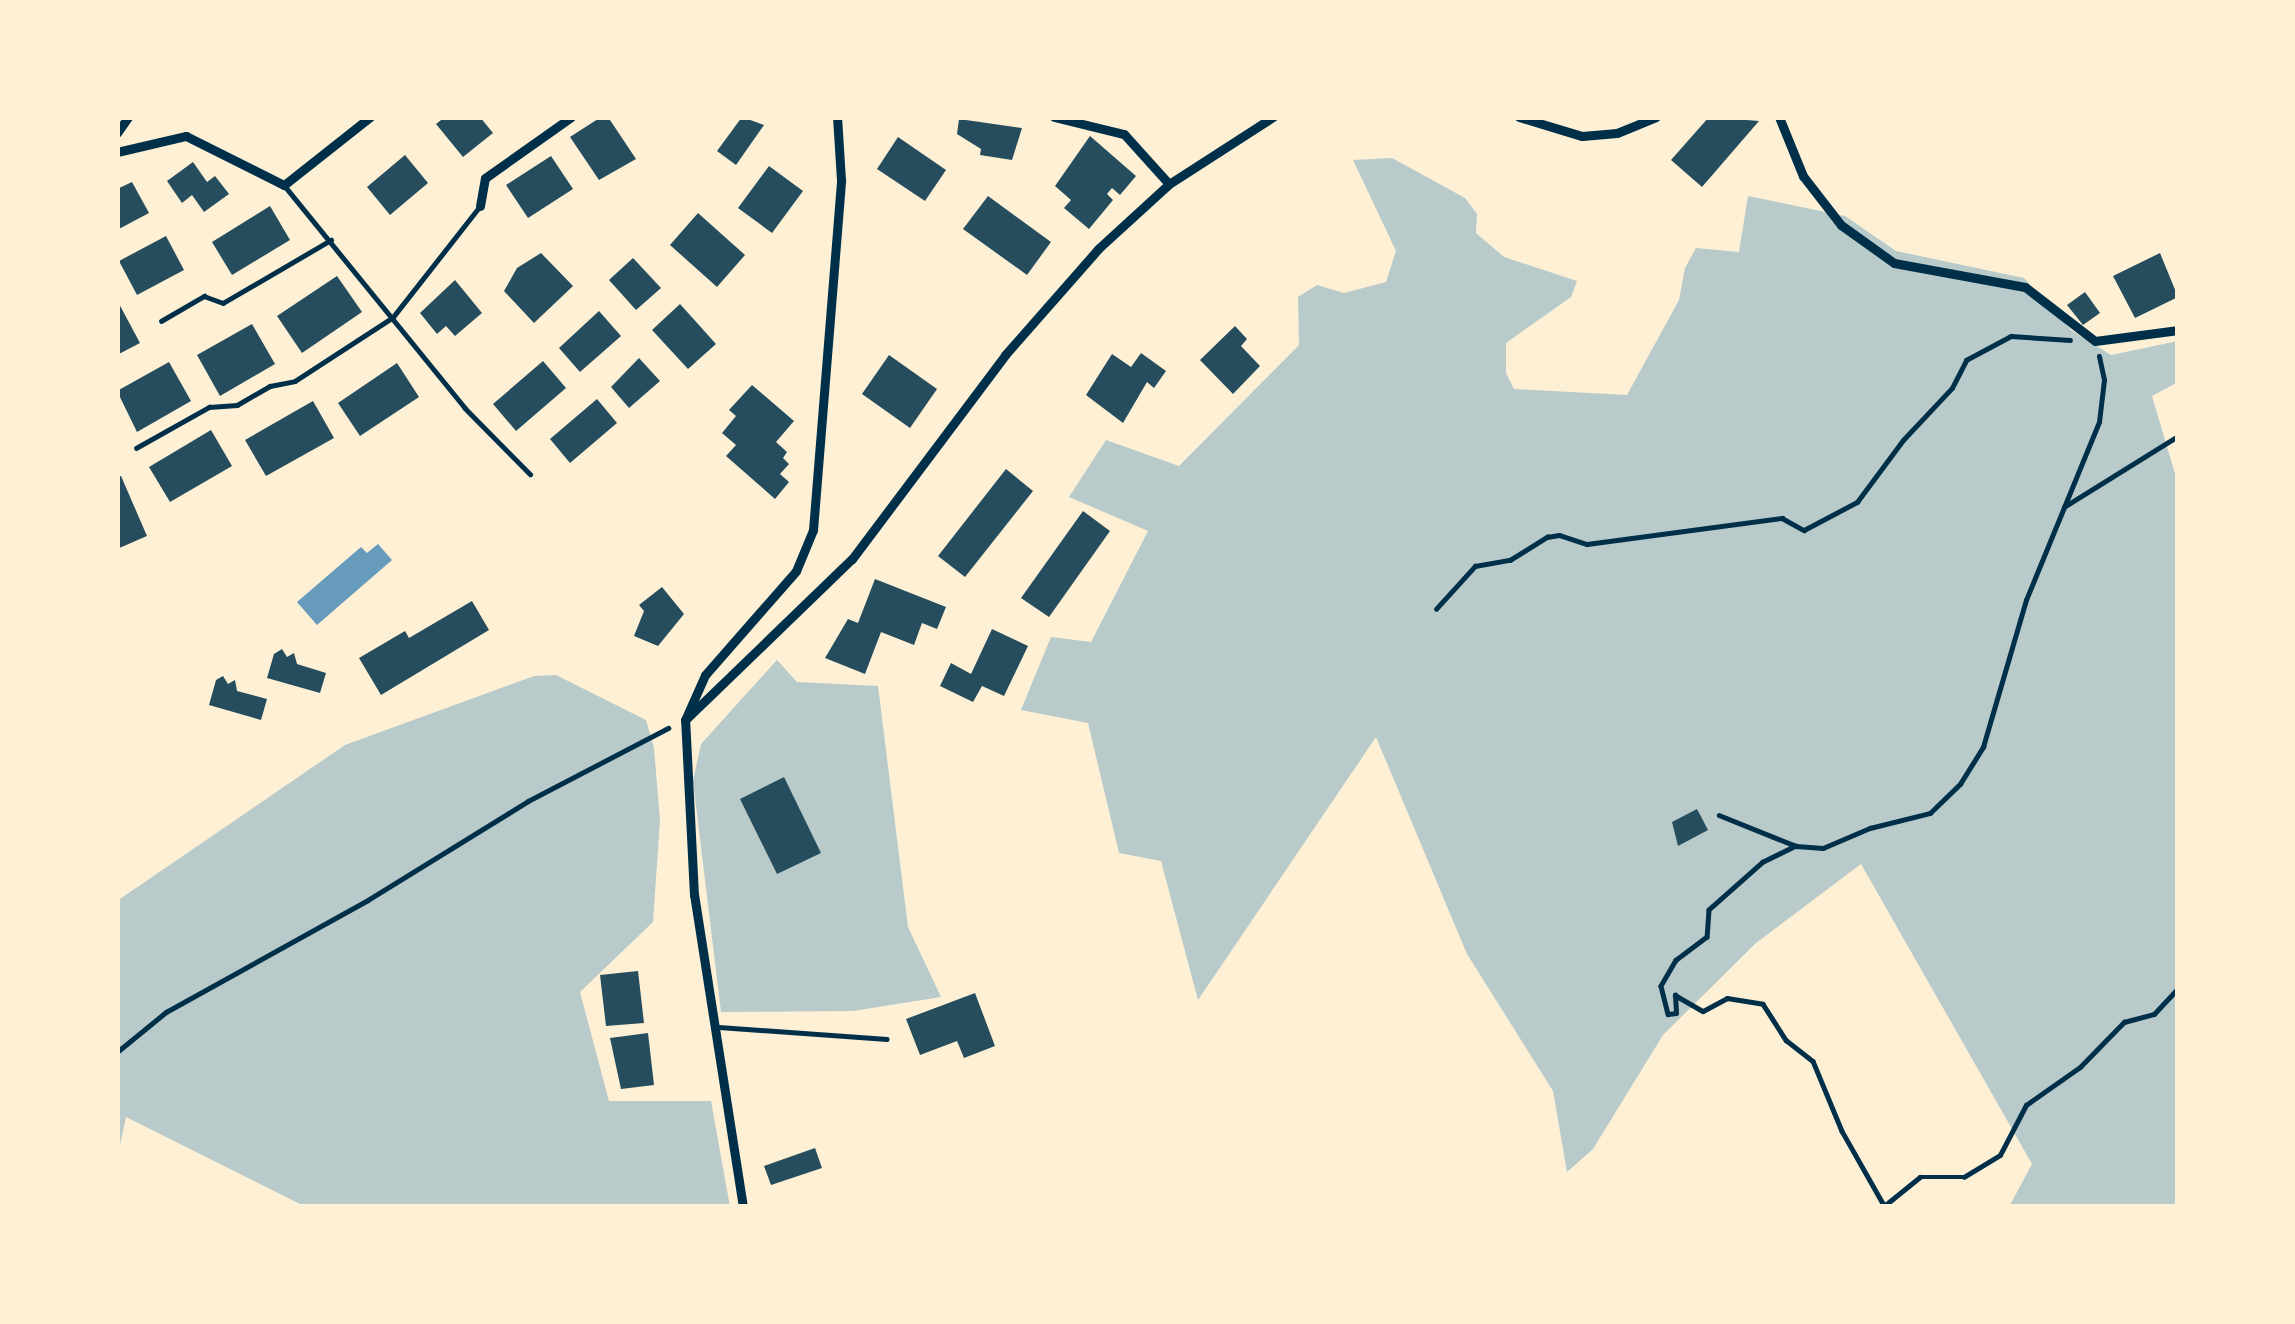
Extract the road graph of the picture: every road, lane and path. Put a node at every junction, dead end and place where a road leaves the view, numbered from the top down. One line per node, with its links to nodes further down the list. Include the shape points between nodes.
1 (128, 117): 10 (street)
2 (370, 117): 12 (street)
3 (572, 117): 14 (street, via 485,178)
4 (837, 117): 25 (street, via 841,180 810,543 775,600 705,675)
5 (1054, 117): 13 (street, via 1114,128)
6 (1273, 117): 13 (street)
7 (1519, 117): 8 (street, via 1582,136)
8 (1656, 117)
9 (1779, 117): 19 (street, via 1803,176 1840,225 1894,263 2025,287)
10 (117, 133)
11 (117, 152): 12 (street, via 187,136)
12 (284, 184): 15 (lane)
13 (1169, 184): 25 (street, via 1025,331 852,559)
14 (480, 206): 16 (lane)
15 (331, 240): 16 (lane); 17 (lane, via 223,303 204,296)
16 (393, 316): 21 (lane, via 295,381 237,405 209,407); 22 (lane)
17 (161, 321)
18 (2178, 330): 19 (street)
19 (2095, 340): 23 (path, via 2104,380 2099,422); 24 (path, via 2011,336 1966,360 1857,502 1804,530 1782,518 1587,544 1546,537 1510,560 1475,566)
20 (2178, 436): 23 (path)
21 (136, 448)
22 (530, 474)
23 (2064, 507): 27 (path, via 2019,620 1983,747 1960,784 1930,813 1823,848)
24 (1436, 609)
25 (685, 721): 29 (street, via 690,865); 31 (path, via 528,801 166,1012)
26 (1719, 815): 27 (path)
27 (1796, 846): 33 (path, via 1763,862 1709,910 1707,937 1676,961 1661,986 1668,1014 1676,1013 1675,995 1703,1011 1727,998 1763,1004 1786,1040 1813,1061)
28 (2178, 988): 33 (path, via 2154,1015 2124,1022 2026,1105 2000,1154 1964,1177 1920,1177)
29 (713, 1027): 30 (lane); 32 (street)
30 (887, 1039)
31 (117, 1052)
32 (743, 1207)
33 (1884, 1207)

